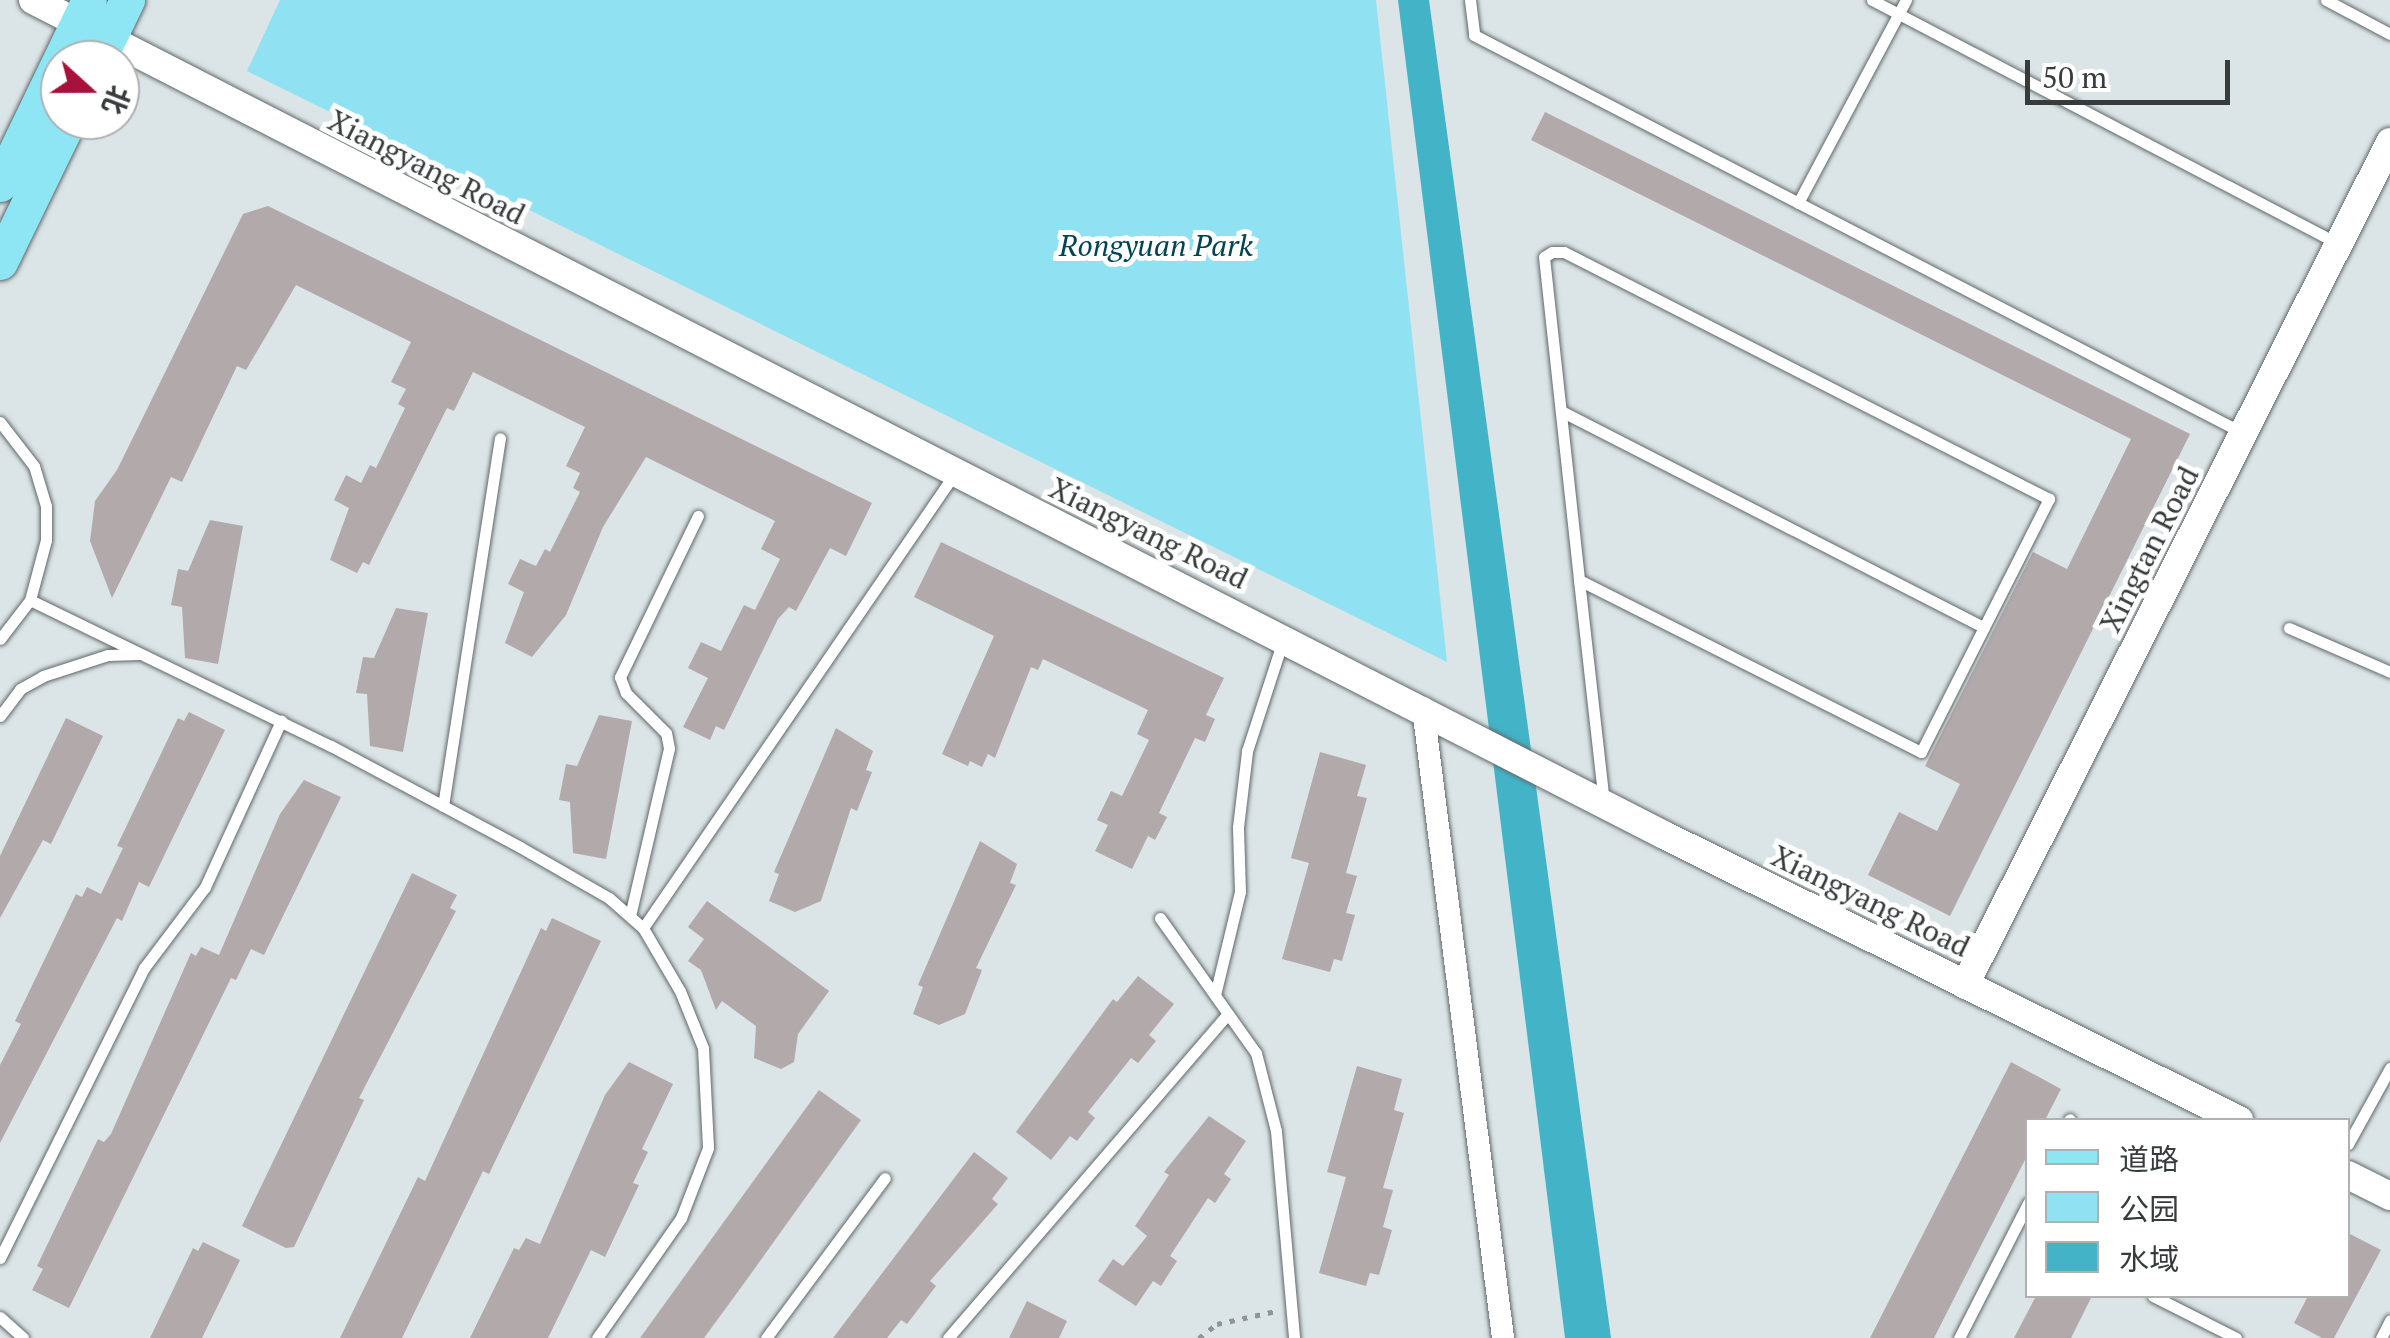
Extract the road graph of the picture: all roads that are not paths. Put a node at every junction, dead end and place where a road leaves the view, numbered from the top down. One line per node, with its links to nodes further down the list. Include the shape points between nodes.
1 (33, 0): 8 (street, Xiangyang Road)
2 (127, 0): 8 (main road)
3 (1470, 0): 13 (lane, via 1474,35)
4 (1872, 0): 7 (lane)
5 (1906, 0): 7 (lane)
6 (2326, 0): 9 (lane)
7 (1899, 14): 13 (lane); 14 (lane)
8 (93, 31): 12 (main road); 20 (street, Xiangyang Road)
9 (2390, 34)
10 (59, 140): 15 (main road)
11 (2390, 142): 14 (street, Xingtan Road)
12 (0, 184)
13 (1798, 203): 18 (lane)
14 (2339, 244): 18 (street, Xingtan Road)
15 (0, 262)
16 (1561, 411): 22 (lane); 24 (lane); 24 (lane, via 1544,257 1552,252 1564,252 2049,499)
17 (0, 422): 23 (lane, via 34,466 46,506 46,540)
18 (2243, 433): 38 (street, Xingtan Road)
19 (500, 438): 34 (lane)
20 (955, 473): 26 (street, Xiangyang Road); 37 (lane)
21 (698, 516): 35 (lane, via 620,677 626,693 666,733 670,748)
22 (1579, 580): 24 (lane, via 1921,752); 33 (lane)
23 (30, 600): 27 (lane); 28 (lane)
24 (1984, 627)
25 (2289, 628): 29 (lane)
26 (1284, 636): 30 (street, Xiangyang Road); 39 (lane, via 1247,751 1238,827 1240,892)
27 (0, 639)
28 (142, 654): 31 (lane, via 108,655 43,676 20,689); 32 (lane)
29 (2390, 672)
30 (1423, 708): 33 (street, Xiangyang Road); 57 (street)
31 (0, 716)
32 (281, 722): 34 (lane); 48 (lane, via 206,887 144,968)
33 (1604, 803): 38 (street, Xiangyang Road)
34 (444, 806): 35 (lane)
35 (630, 916): 37 (lane)
36 (1160, 918): 39 (lane)
37 (644, 928): 53 (lane, via 703,1048 708,1148 681,1218)
38 (1965, 984): 42 (street, Xiangyang Road)
39 (1216, 995): 40 (lane)
40 (1228, 1014): 55 (lane); 56 (lane, via 1256,1053 1276,1131)
41 (2390, 1068): 43 (lane)
42 (2235, 1118)
43 (2350, 1140)
44 (2350, 1175): 46 (street)
45 (885, 1178): 54 (lane)
46 (2390, 1196)
47 (2022, 1229): 58 (lane)
48 (0, 1258)
49 (2156, 1298): 59 (lane)
50 (0, 1318): 52 (lane)
51 (2390, 1320): 60 (lane)
52 (23, 1338)
53 (597, 1338)
54 (766, 1338)
55 (948, 1338)
56 (1294, 1338)
57 (1504, 1338)
58 (1959, 1338)
59 (2236, 1338)
60 (2381, 1338)

